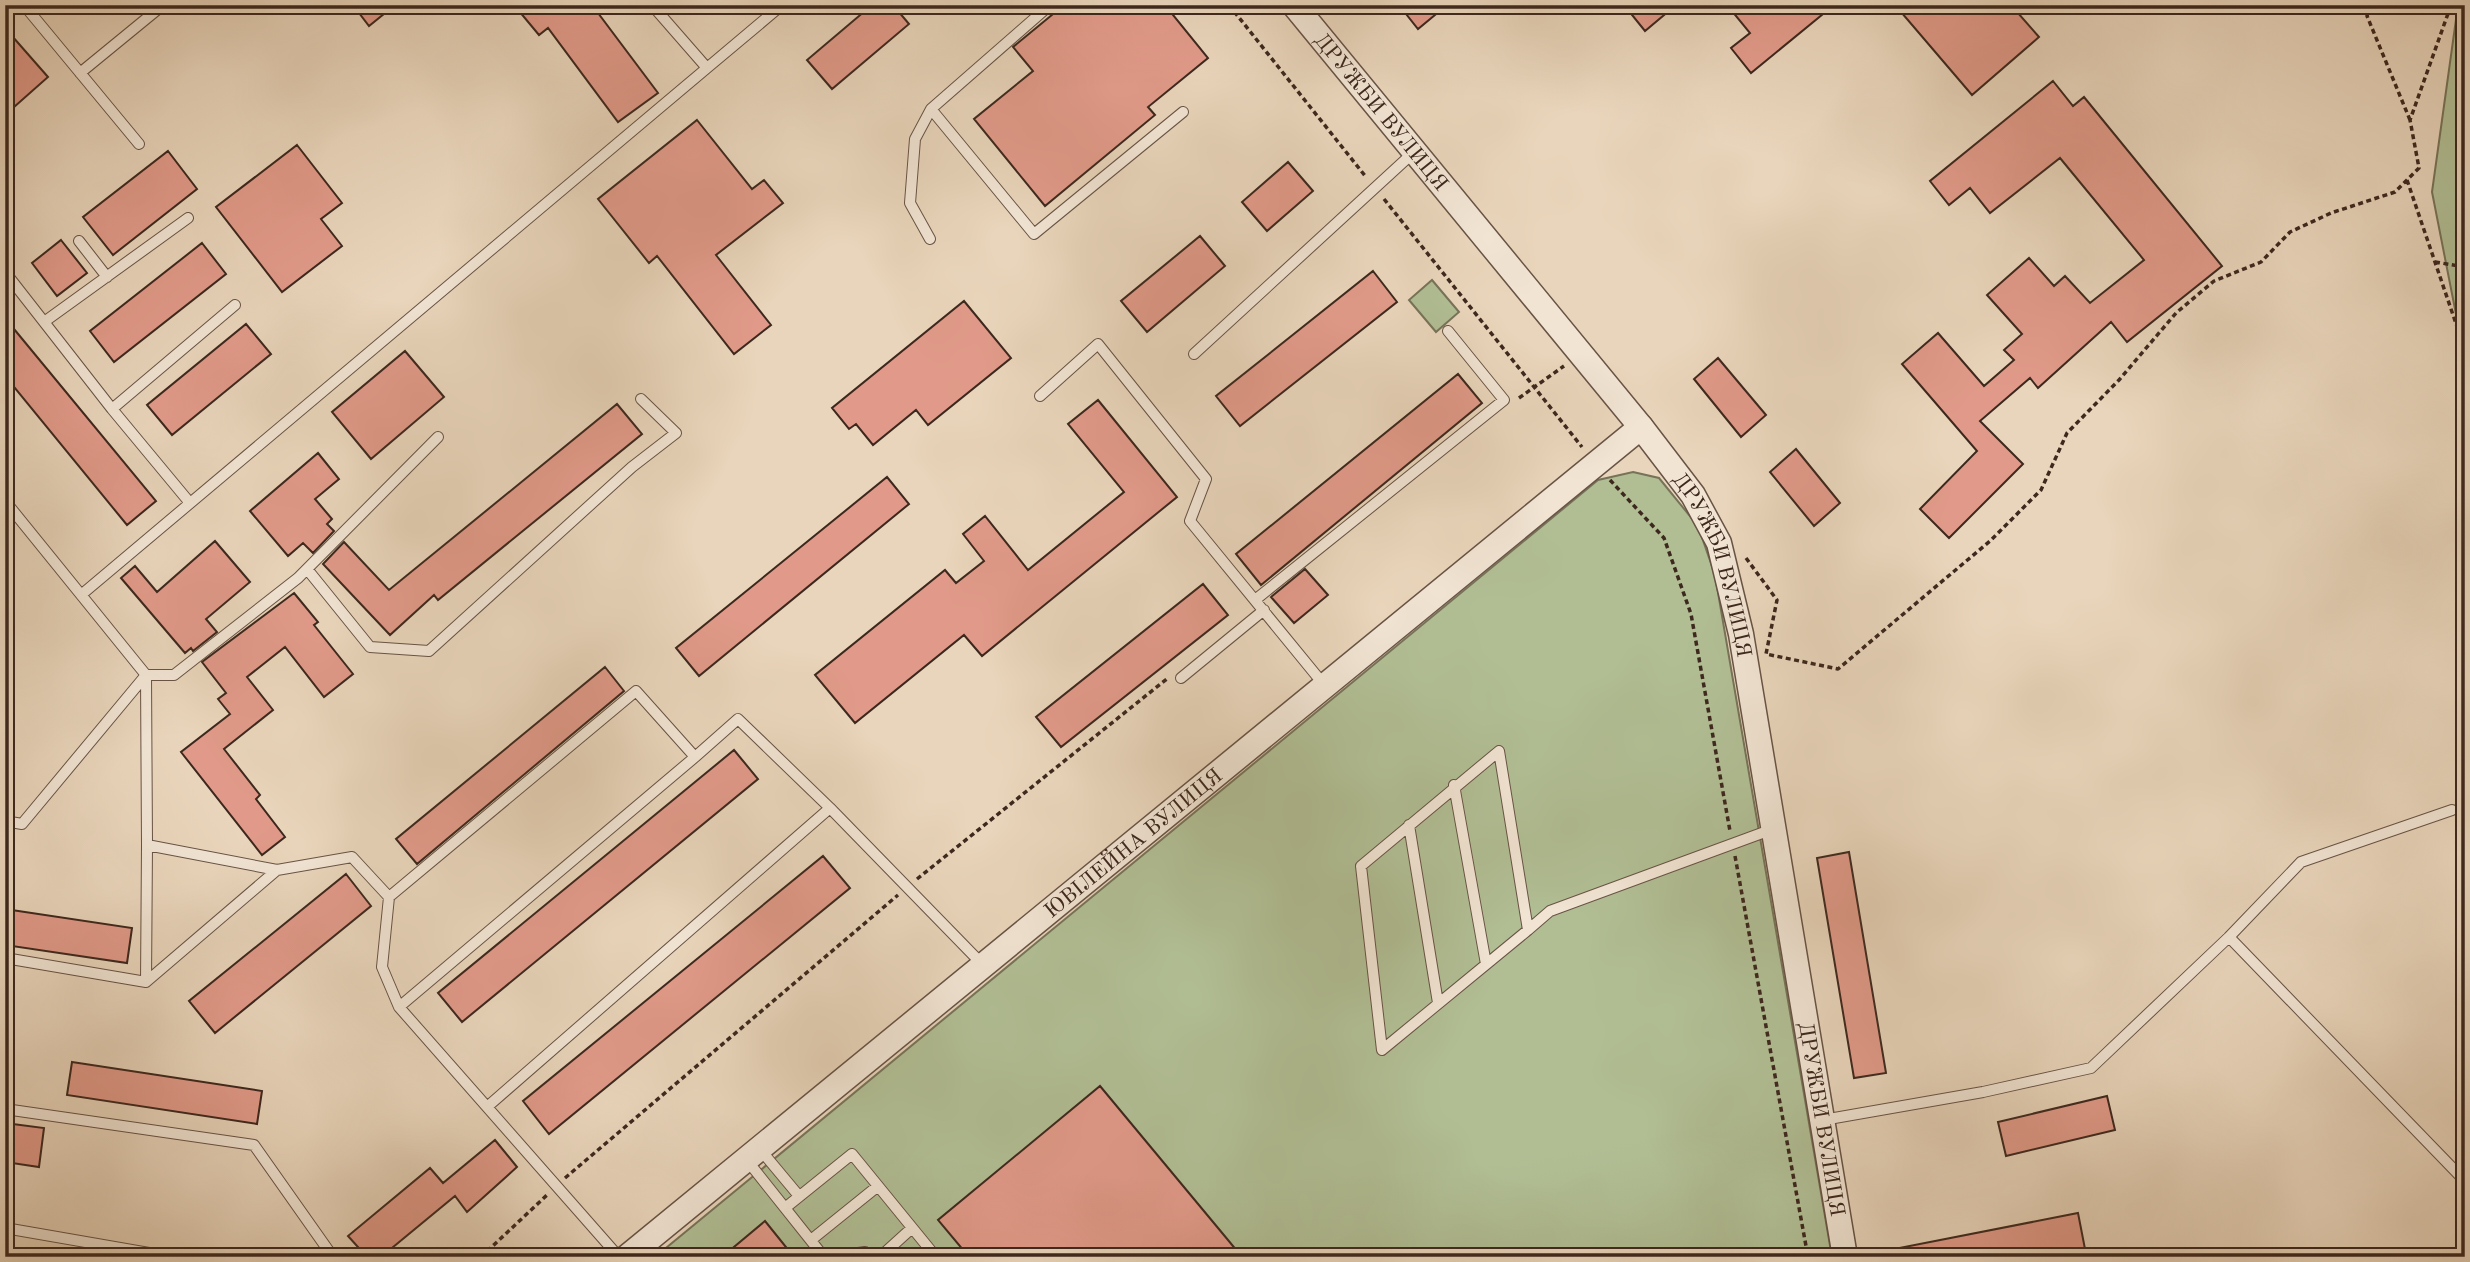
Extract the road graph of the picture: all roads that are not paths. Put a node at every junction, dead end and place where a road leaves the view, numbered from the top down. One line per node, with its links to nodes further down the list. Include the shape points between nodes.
1 (24, 5): 8 (lane)
2 (163, 5): 8 (lane)
3 (652, 5): 7 (lane)
4 (782, 5): 7 (lane)
5 (1050, 5): 9 (lane)
6 (1295, 6): 12 (street, ДРУЖБИ ВУЛИЦЯ)
7 (706, 68): 28 (lane)
8 (80, 74): 11 (lane)
9 (931, 108): 10 (lane, via 1034,234); 14 (lane, via 915,139 910,203)
10 (1183, 112)
11 (139, 144)
12 (1414, 152): 21 (lane); 25 (street, ДРУЖБИ ВУЛИЦЯ)
13 (188, 218): 17 (lane)
14 (930, 239)
15 (79, 241): 17 (lane)
16 (5, 272): 19 (lane)
17 (107, 277): 19 (lane)
18 (235, 305): 24 (lane)
19 (44, 322): 24 (lane)
20 (1448, 331): 31 (lane, via 1504,400)
21 (1194, 354)
22 (1040, 396): 31 (lane, via 1098,344 1206,478 1190,521)
23 (641, 399): 29 (lane, via 676,433 632,467 429,651 370,648)
24 (112, 409): 28 (lane)
25 (1641, 428): 35 (street, ЮВІЛЕЙНА ВУЛИЦЯ); 42 (street, ДРУЖБИ ВУЛИЦЯ, via 1693,495 1719,543 1741,634)
26 (439, 437): 29 (lane)
27 (5, 501): 30 (lane)
28 (190, 503): 30 (lane)
29 (307, 569): 33 (lane, via 174,676)
30 (81, 595): 33 (lane)
31 (1255, 600): 32 (lane)
32 (1264, 610): 34 (lane); 35 (lane)
33 (146, 675): 40 (lane, via 22,824); 43 (lane)
34 (1180, 675)
35 (1325, 687): 50 (street, ЮВІЛЕЙНА ВУЛИЦЯ)
36 (695, 757): 38 (lane, via 738,719); 45 (lane, via 636,691); 53 (lane)
37 (1454, 785): 41 (lane); 46 (lane, via 1499,751); 49 (lane)
38 (830, 808): 50 (lane); 54 (lane)
39 (2452, 810): 47 (lane, via 2301,862)
40 (5, 821)
41 (1409, 825): 52 (lane); 52 (lane, via 1360,866 1382,1050)
42 (1774, 829): 46 (lane, via 1550,911); 56 (street, ДРУЖБИ ВУЛИЦЯ)
43 (147, 845): 44 (lane); 51 (lane)
44 (277, 870): 45 (lane, via 352,857); 51 (lane)
45 (389, 897): 53 (lane, via 382,967)
46 (1528, 930): 49 (lane)
47 (2229, 937): 56 (lane, via 2091,1068); 58 (lane)
48 (5, 958): 51 (lane)
49 (1486, 964): 52 (lane)
50 (983, 965): 57 (street, ЮВІЛЕЙНА ВУЛИЦЯ)
51 (146, 982)
52 (1438, 1003)
53 (399, 1007): 54 (lane)
54 (487, 1107): 67 (lane)
55 (5, 1109): 66 (lane, via 254,1145)
56 (1822, 1120): 74 (street, ДРУЖБИ ВУЛИЦЯ)
57 (753, 1154): 60 (lane); 61 (lane); 68 (street, ЮВІЛЕЙНА ВУЛИЦЯ)
58 (2465, 1181)
59 (878, 1186): 60 (lane, via 852,1154); 63 (lane); 64 (lane)
60 (799, 1196): 61 (lane)
61 (785, 1208): 64 (lane)
62 (5, 1228): 65 (lane)
63 (912, 1228): 72 (lane); 73 (lane)
64 (811, 1240): 69 (lane)
65 (172, 1257)
66 (333, 1257)
67 (619, 1257)
68 (627, 1257)
69 (824, 1257)
70 (830, 1257): 71 (lane, via 865,1252)
71 (869, 1257)
72 (880, 1257)
73 (936, 1257)
74 (1845, 1257)

